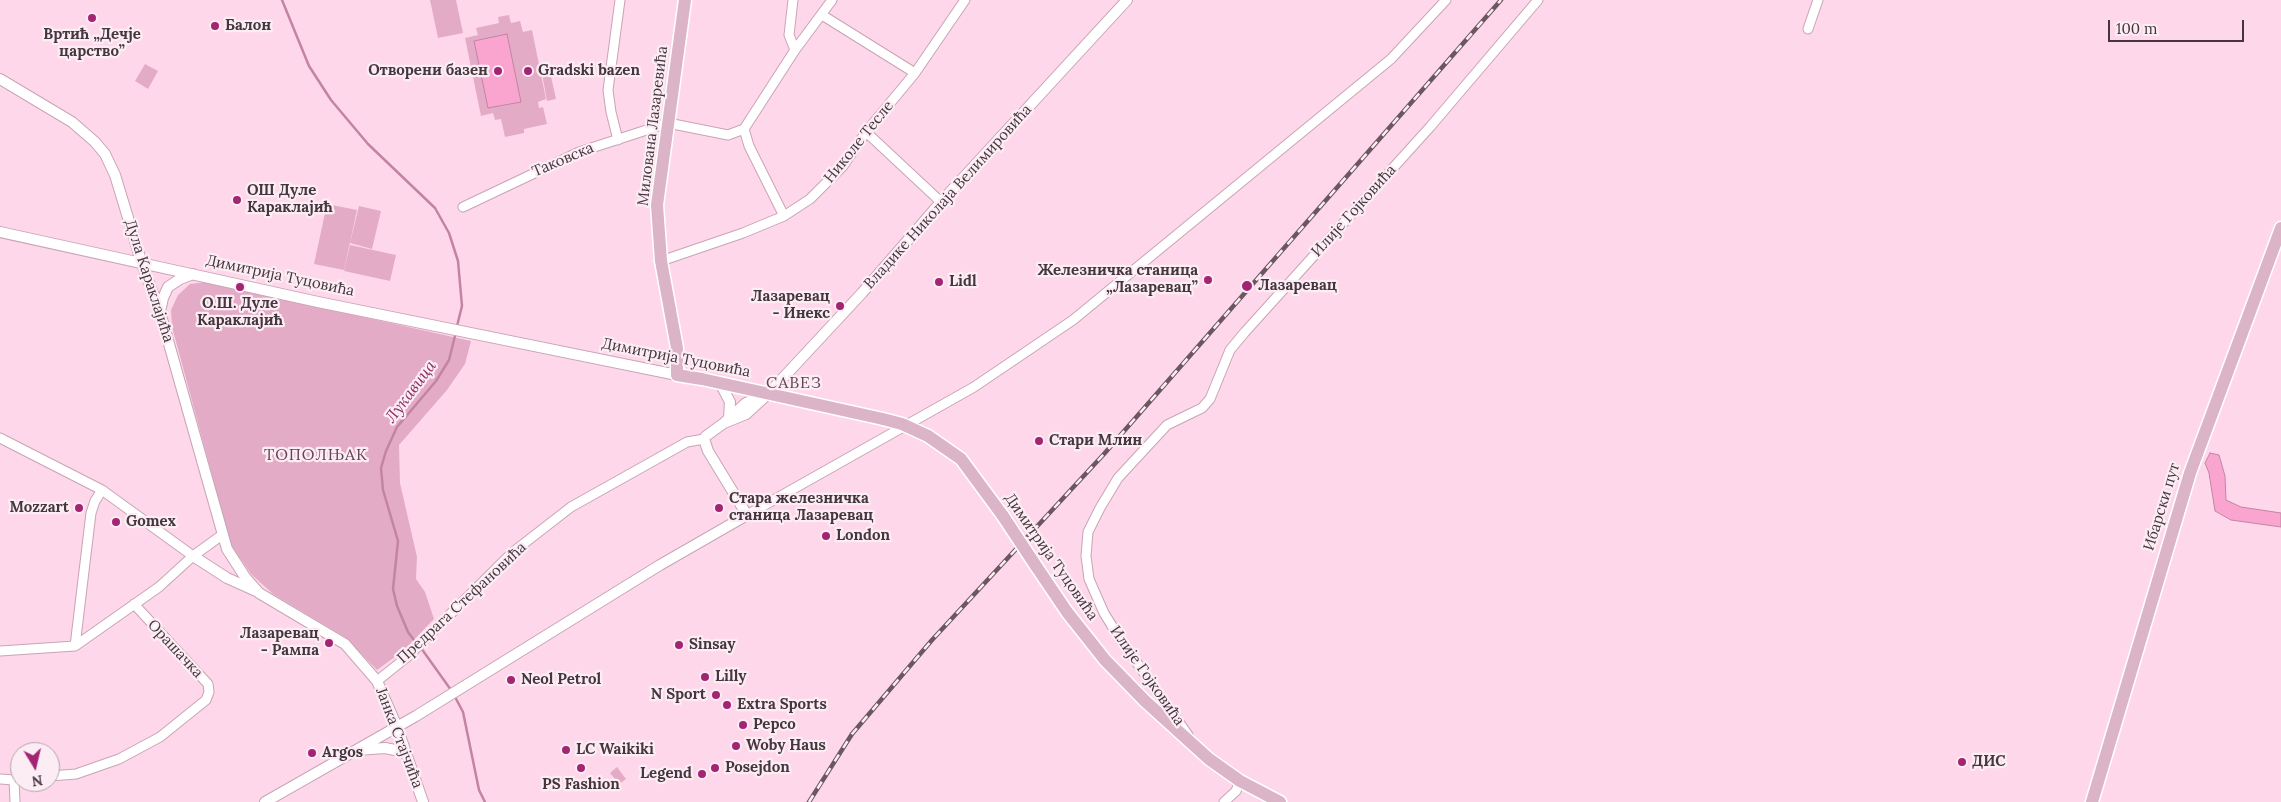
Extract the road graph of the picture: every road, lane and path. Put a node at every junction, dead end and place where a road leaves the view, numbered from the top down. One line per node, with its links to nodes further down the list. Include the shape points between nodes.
1 (620, 0): 20 (street, via 608,90)
2 (686, 0): 17 (main road, Милована Лазаревића)
3 (793, 0): 12 (street)
4 (832, 0): 10 (street)
5 (965, 0): 15 (street, Николе Тесле)
6 (1127, 0): 21 (street, Владике Николаја Велимировића)
7 (1446, 0): 37 (street, via 1391,59 1073,320 974,387)
8 (1538, 0): 46 (street, Илије Гојковића, via 1430,127 1230,350 1210,399 1202,408 1167,425 1118,478 1088,532 1086,556 1089,579 1104,613)
9 (1818, 0): 11 (street)
10 (822, 15): 13 (street); 15 (street)
11 (1808, 29)
12 (789, 35): 13 (street, via 796,40); 14 (street)
13 (804, 38): 14 (street)
14 (795, 50): 18 (street)
15 (916, 73): 19 (street, Николе Тесле)
16 (0, 79): 27 (street, Дула Караклајића, via 72,122 101,148 115,175)
17 (668, 123): 18 (street, via 728,136); 20 (street, Таковска); 26 (main road, Милована Лазаревића, via 658,205)
18 (744, 129): 23 (street, via 749,146)
19 (866, 132): 21 (street); 23 (street, Николе Тесле, via 827,183 805,204)
20 (618, 140): 22 (street, Таковска, via 579,152)
21 (941, 202): 32 (street, Владике Николаја Велимировића)
22 (463, 207)
23 (784, 216): 26 (street, Николе Тесле)
24 (2281, 228): 55 (main road, Ибарски пут, via 2190,473)
25 (0, 232): 27 (street, Димитрија Туцовића)
26 (661, 261): 30 (main road, Милована Лазаревића, via 677,348)
27 (142, 264): 28 (street, Димитрија Туцовића); 29 (street, Дула Караклајића)
28 (194, 274): 29 (street, via 168,287); 30 (street, Димитрија Туцовића)
29 (160, 312): 38 (street, Дула Караклајића)
30 (677, 375): 31 (main road, Димитрија Туцовића)
31 (720, 383): 32 (main road, Димитрија Туцовића); 33 (street, via 730,402)
32 (769, 393): 33 (street, via 746,403); 46 (main road, Димитрија Туцовића, bridge, via 902,424 928,436 961,459 1067,612 1105,660)
33 (726, 420): 35 (street)
34 (0, 438): 36 (street)
35 (704, 439): 37 (street); 44 (street, Предрага Стефановића, via 686,442 571,507 513,552 407,657)
36 (102, 490): 39 (street); 42 (street, via 91,512)
37 (747, 515): 45 (street)
38 (222, 535): 39 (street); 40 (street, Јанка Стајчића, via 234,561)
39 (194, 556): 40 (street, via 227,578); 41 (street)
40 (259, 592): 44 (street, Јанка Стајчића, via 344,644)
41 (134, 604): 42 (street); 49 (street, Орашачка, via 208,684 206,700 160,737 119,759 76,774)
42 (75, 646): 43 (street)
43 (0, 651)
44 (377, 681): 45 (street, Јанка Стајчића)
45 (397, 727): 47 (street); 48 (street, Јанка Стајчића)
46 (1194, 746): 50 (main road, Димитрија Туцовића)
47 (354, 750): 48 (street, via 385,748); 51 (street)
48 (405, 752): 52 (street, Јанка Стајчића)
49 (60, 775)
50 (1240, 781): 53 (street, via 1236,791); 54 (main road, Димитрија Туцовића)
51 (265, 802)
52 (423, 802)
53 (1224, 802)
54 (1280, 802)
55 (2092, 802)

